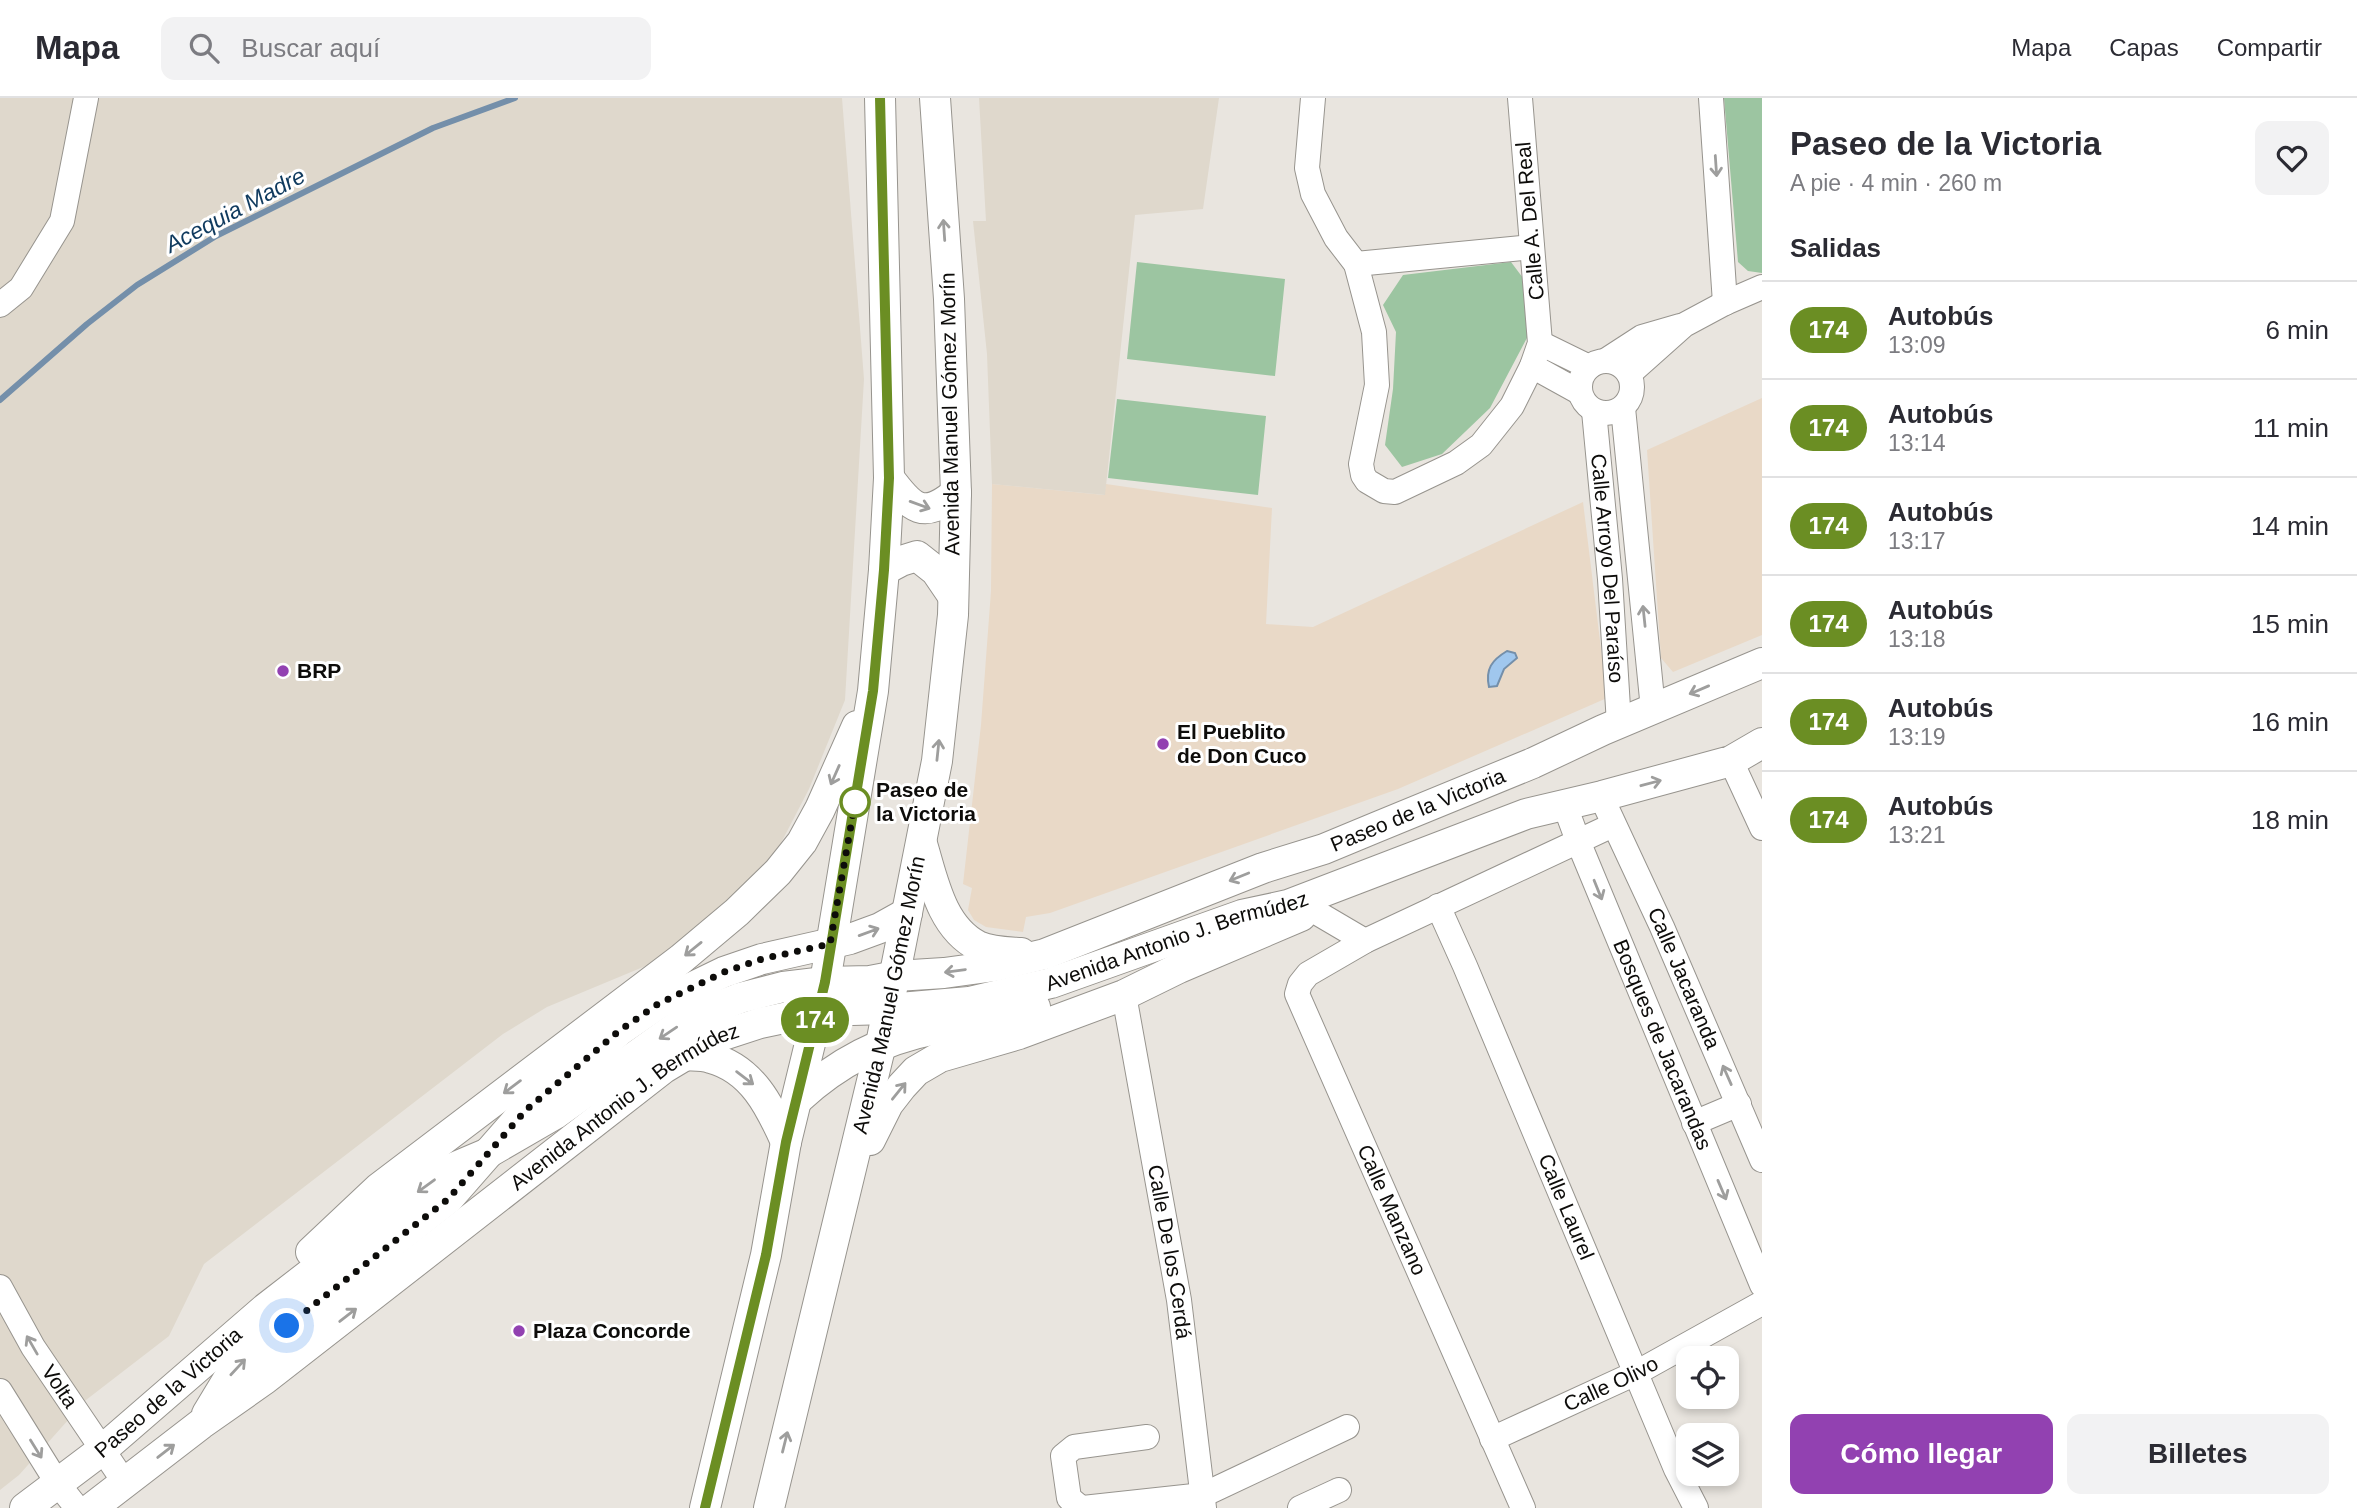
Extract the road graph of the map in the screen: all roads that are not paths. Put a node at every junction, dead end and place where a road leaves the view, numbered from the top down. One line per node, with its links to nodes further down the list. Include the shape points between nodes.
1 (86, 98): 11 (street, via 62,221 21,288)
2 (880, 98): 18 (main road)
3 (935, 98): 19 (main road, Avenida Manuel Gómez Morín, one-way to 3)
4 (1313, 98): 8 (street, via 1310,181 1324,218)
5 (1520, 98): 7 (street, Calle A. Del Real)
6 (1711, 98): 10 (street, one-way to 10)
7 (1532, 247): 8 (street); 13 (street, Calle A. Del Real)
8 (1356, 264): 13 (street, via 1377,355 1377,385 1361,464 1363,475 1375,488 1395,492 1456,463 1481,445 1512,407)
9 (1762, 287): 10 (street)
10 (1725, 303): 12 (street)
11 (0, 305)
12 (1684, 325): 14 (street, via 1642,337); 15 (street)
13 (1536, 355): 14 (street); 16 (street)
14 (1597, 364): 15 (street, via 1615,362); 16 (street, via 1579,383)
15 (1629, 374): 17 (street, via 1632,392)
16 (1587, 402): 17 (street, via 1605,414); 25 (street, Calle Arroyo Del Paraíso, via 1610,579)
17 (1623, 408): 24 (street, Calle Arroyo Del Paraíso, one-way to 17)
18 (889, 478): 19 (main road, one-way to 19, via 917,507 931,509); 20 (main road)
19 (956, 493): 21 (main road, Avenida Manuel Gómez Morín)
20 (884, 570): 21 (main road, via 917,556 936,571); 23 (main road)
21 (953, 596): 34 (main road, Avenida Manuel Gómez Morín, one-way to 21, via 937,761)
22 (1762, 663): 24 (main road, Paseo de la Victoria, one-way to 24)
23 (873, 691): 41 (main road); 60 (main road, one-way to 60, via 820,809 778,872 681,958 379,1188 306,1256)
24 (1653, 709): 25 (main road, Paseo de la Victoria)
25 (1619, 723): 35 (main road, Paseo de la Victoria)
26 (1762, 743): 27 (main road)
27 (1731, 761): 28 (main road, Avenida Antonio J. Bermúdez, one-way to 27); 32 (street)
28 (1602, 796): 29 (main road, Avenida Antonio J. Bermúdez); 30 (street, Calle Jacaranda)
29 (1564, 803): 31 (main road, Avenida Antonio J. Bermúdez); 33 (street, Bosques de Jacarandas)
30 (1613, 825): 33 (street, Calle Manzano); 51 (street, Calle Jacaranda, one-way to 30)
31 (1491, 828): 37 (main road, via 1474,848 1446,864); 39 (main road, Avenida Antonio J. Bermúdez, via 1288,905)
32 (1762, 828)
33 (1578, 841): 36 (street, Calle Manzano); 52 (street, Bosques de Jacarandas, one-way to 52)
34 (921, 843): 38 (main road, Avenida Manuel Gómez Morín); 42 (main road, via 941,904 963,935 996,951)
35 (1324, 849): 39 (main road, via 1277,880); 42 (main road, Paseo de la Victoria, one-way to 42, via 1263,868)
36 (1438, 906): 40 (street, Calle Manzano); 61 (street, Calle Laurel)
37 (1314, 911): 40 (street); 45 (main road)
38 (907, 913): 41 (main road, one-way to 38, via 880,928); 43 (main road, Avenida Manuel Gómez Morín)
39 (1242, 915): 46 (main road, Avenida Antonio J. Bermúdez, via 1051,983 969,1002); 48 (main road, via 1159,960 1090,989 1023,1011)
40 (1365, 941): 66 (street, Calle Manzano, via 1308,974 1297,994)
41 (830, 944): 44 (main road); 54 (main road, via 724,972 658,1004 571,1070)
42 (1045, 954): 43 (main road, Paseo de la Victoria, one-way to 43, via 995,966)
43 (896, 976): 44 (main road, Paseo de la Victoria); 46 (main road, Avenida Manuel Gómez Morín)
44 (825, 982): 47 (main road); 54 (main road, Paseo de la Victoria, one-way to 54, via 783,987 705,1012 672,1030 555,1114)
45 (1124, 995): 56 (main road, one-way to 45, via 888,1104 916,1071 940,1057); 71 (street, Calle De los Cerdá, via 1179,1300)
46 (888, 1009): 47 (main road, Avenida Antonio J. Bermúdez); 48 (main road, Avenida Manuel Gómez Morín)
47 (817, 1012): 49 (main road, Avenida Antonio J. Bermúdez, via 737,1029); 50 (main road)
48 (881, 1044): 50 (main road, via 821,1077); 56 (main road, Avenida Manuel Gómez Morín)
49 (683, 1055): 53 (main road, one-way to 53, via 730,1066 754,1084 769,1103); 63 (main road, Avenida Antonio J. Bermúdez, one-way to 49, via 265,1380)
50 (798, 1099): 53 (main road)
51 (1740, 1104): 52 (street); 55 (street, Calle Jacaranda)
52 (1694, 1123): 57 (street, Bosques de Jacarandas, one-way to 57)
53 (786, 1142): 75 (main road, via 766,1255)
54 (486, 1154): 60 (main road, Paseo de la Victoria, one-way to 60, via 446,1171); 63 (main road, one-way to 54, via 233,1371 248,1356 448,1199)
55 (1762, 1160)
56 (845, 1194): 76 (main road, Avenida Manuel Gómez Morín, one-way to 56)
57 (1762, 1285)
58 (0, 1287): 67 (street, Volta, one-way to 58, via 33,1347)
59 (1762, 1303): 61 (street, Calle Olivo)
60 (266, 1308): 67 (main road, Paseo de la Victoria)
61 (1636, 1373): 66 (street, Calle Olivo); 80 (street, Calle Laurel)
62 (0, 1391): 69 (street, one-way to 69)
63 (201, 1424): 68 (main road, Avenida Antonio J. Bermúdez, one-way to 63)
64 (1346, 1427): 71 (street)
65 (1147, 1437): 77 (street, via 1074,1447 1063,1456 1069,1498)
66 (1493, 1439): 79 (street, Calle Manzano)
67 (102, 1450): 68 (street, Volta); 69 (main road, Paseo de la Victoria)
68 (125, 1483): 74 (main road, Avenida Antonio J. Bermúdez)
69 (58, 1484): 72 (main road, Paseo de la Victoria); 73 (street)
70 (1339, 1490): 78 (street)
71 (1203, 1502): 77 (street)
72 (25, 1508)
73 (77, 1508)
74 (92, 1508)
75 (705, 1508)
76 (769, 1508)
77 (1082, 1508)
78 (1300, 1508)
79 (1522, 1508)
80 (1696, 1508)

